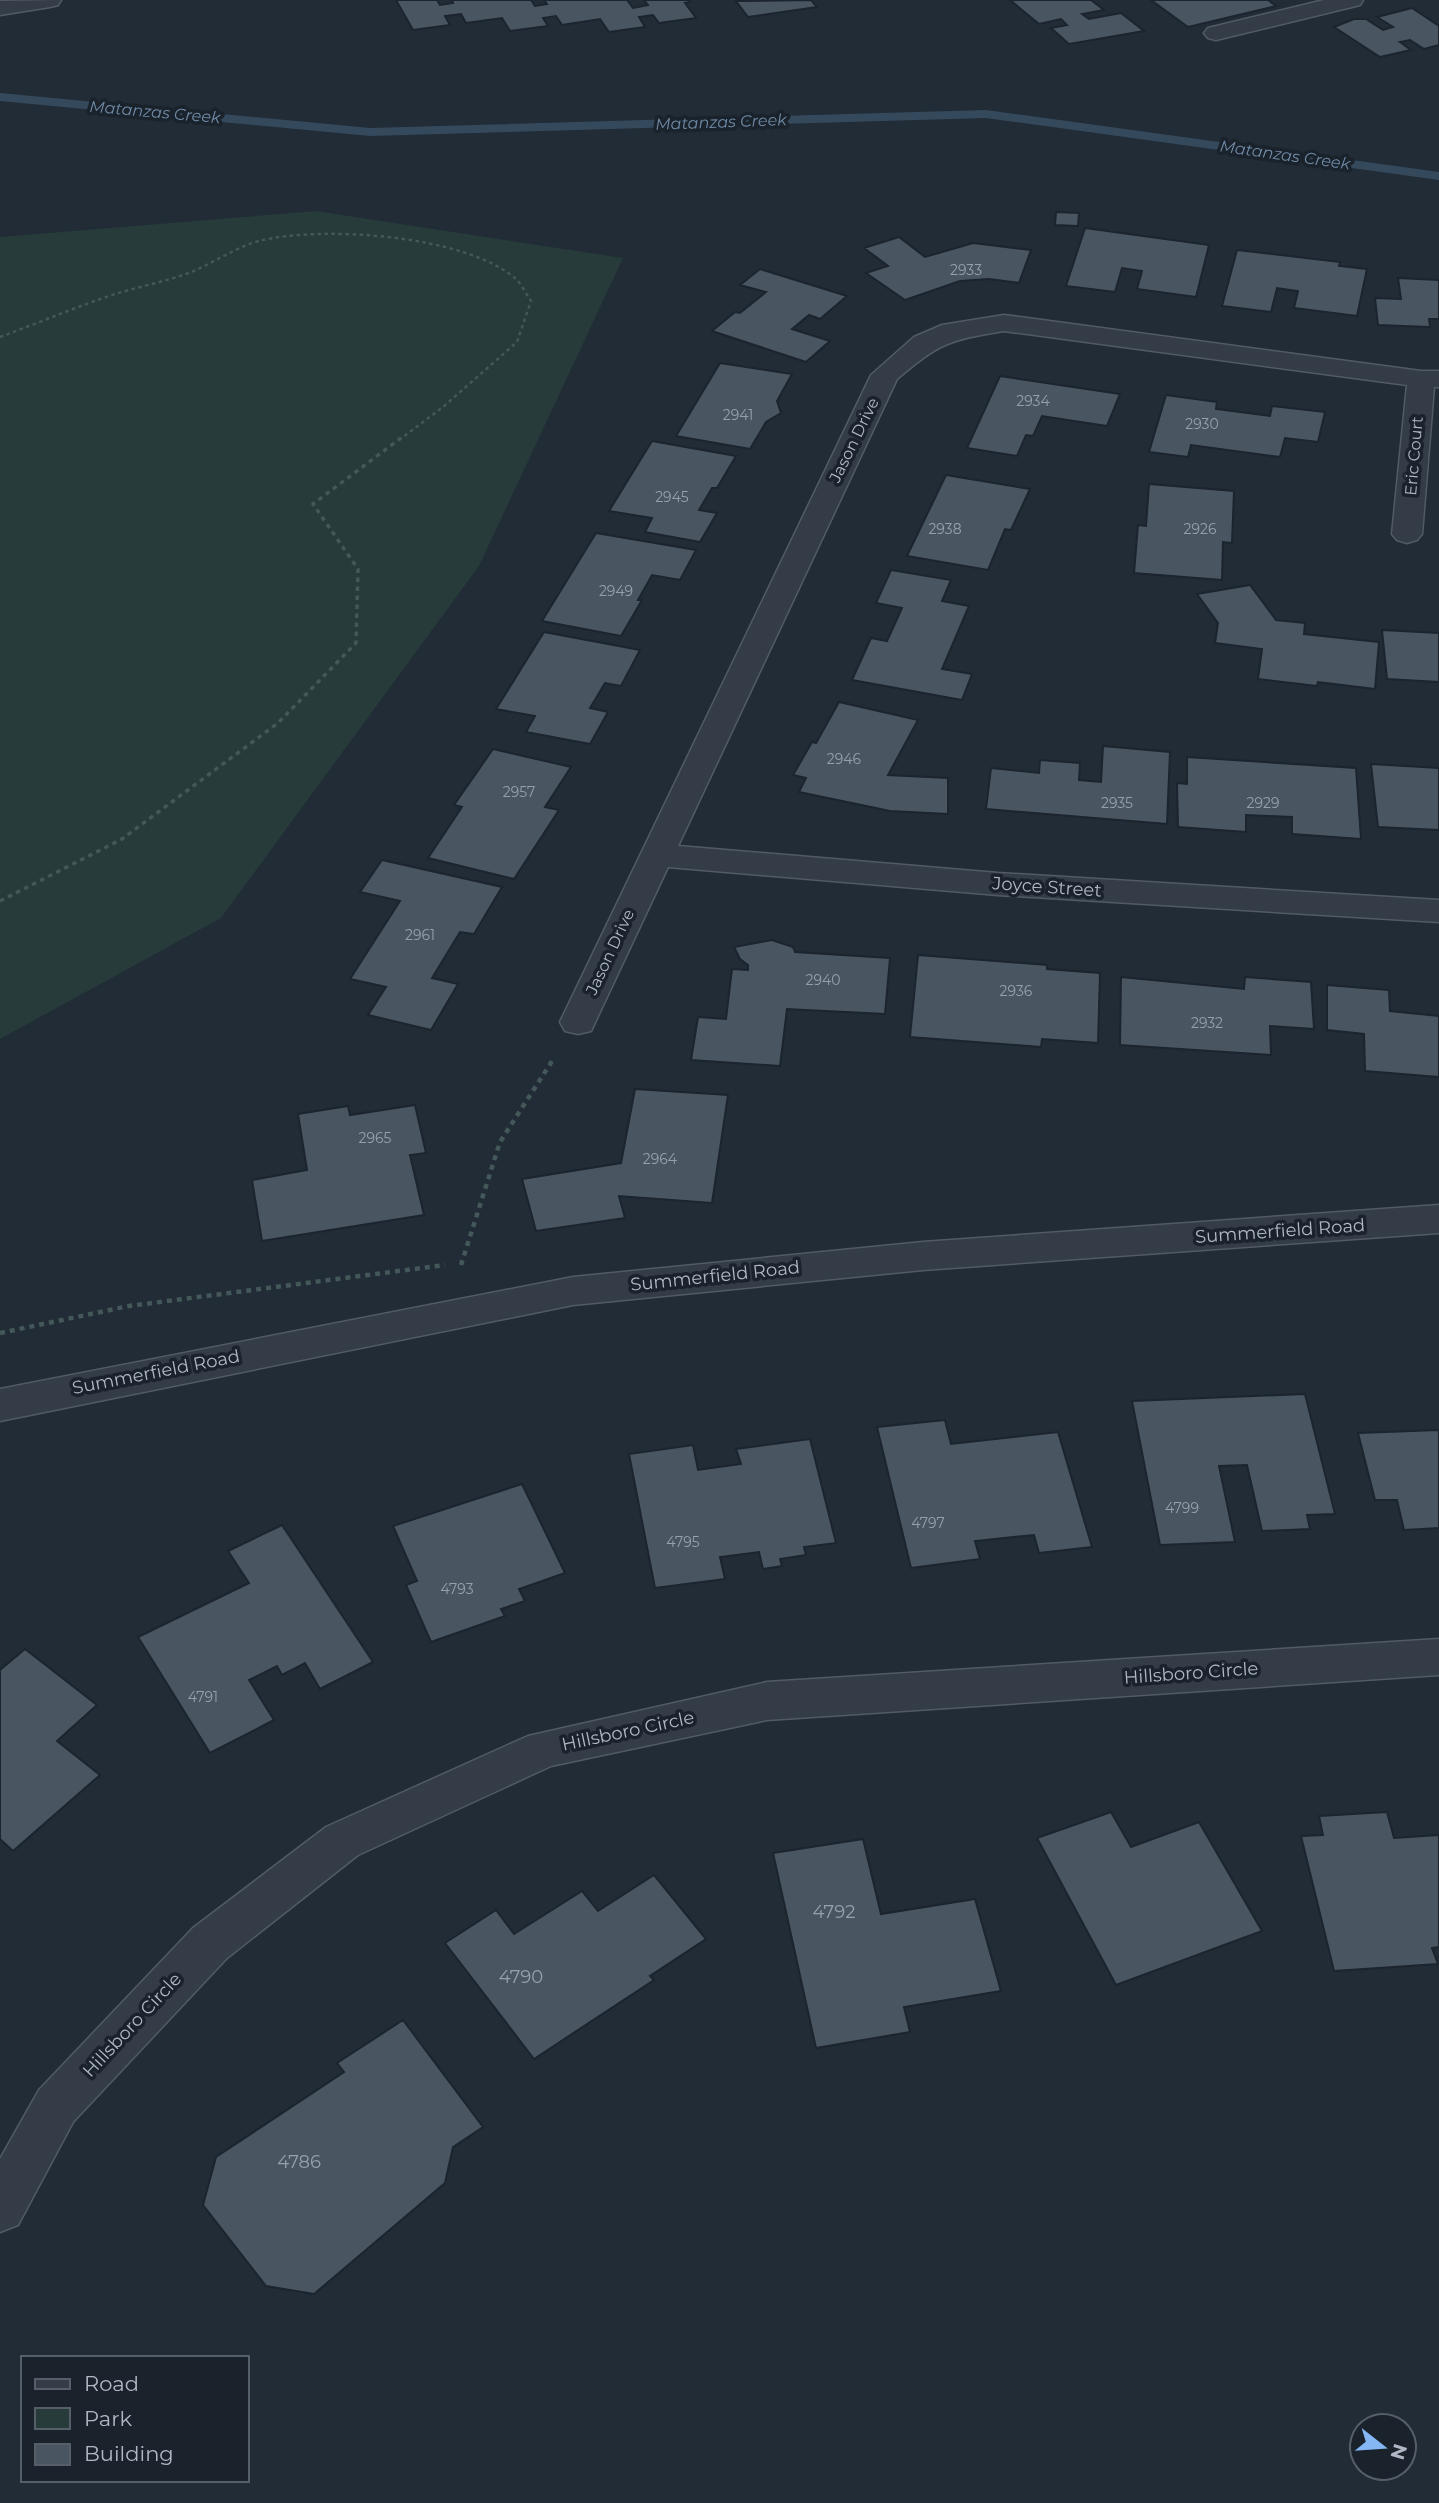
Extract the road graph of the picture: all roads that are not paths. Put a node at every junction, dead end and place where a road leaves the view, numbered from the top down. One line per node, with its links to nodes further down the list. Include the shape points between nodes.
1 (50, 0): 3 (street)
2 (1352, 0): 4 (street)
3 (0, 8)
4 (1216, 33)
5 (1430, 379): 6 (street, Eric Court); 7 (street, Jason Drive, via 1004,323 951,331 925,343 885,375)
6 (1407, 534)
7 (655, 855): 8 (street, Joyce Street, via 998,884); 9 (street, Jason Drive)
8 (1439, 911)
9 (578, 1022)
10 (1439, 1219): 11 (street, Summerfield Road, via 923,1256 573,1291)
11 (0, 1405)
12 (1439, 1657): 13 (street, Hillsboro Circle, via 768,1701 544,1749 342,1841 210,1943 56,2106)
13 (0, 2208)

